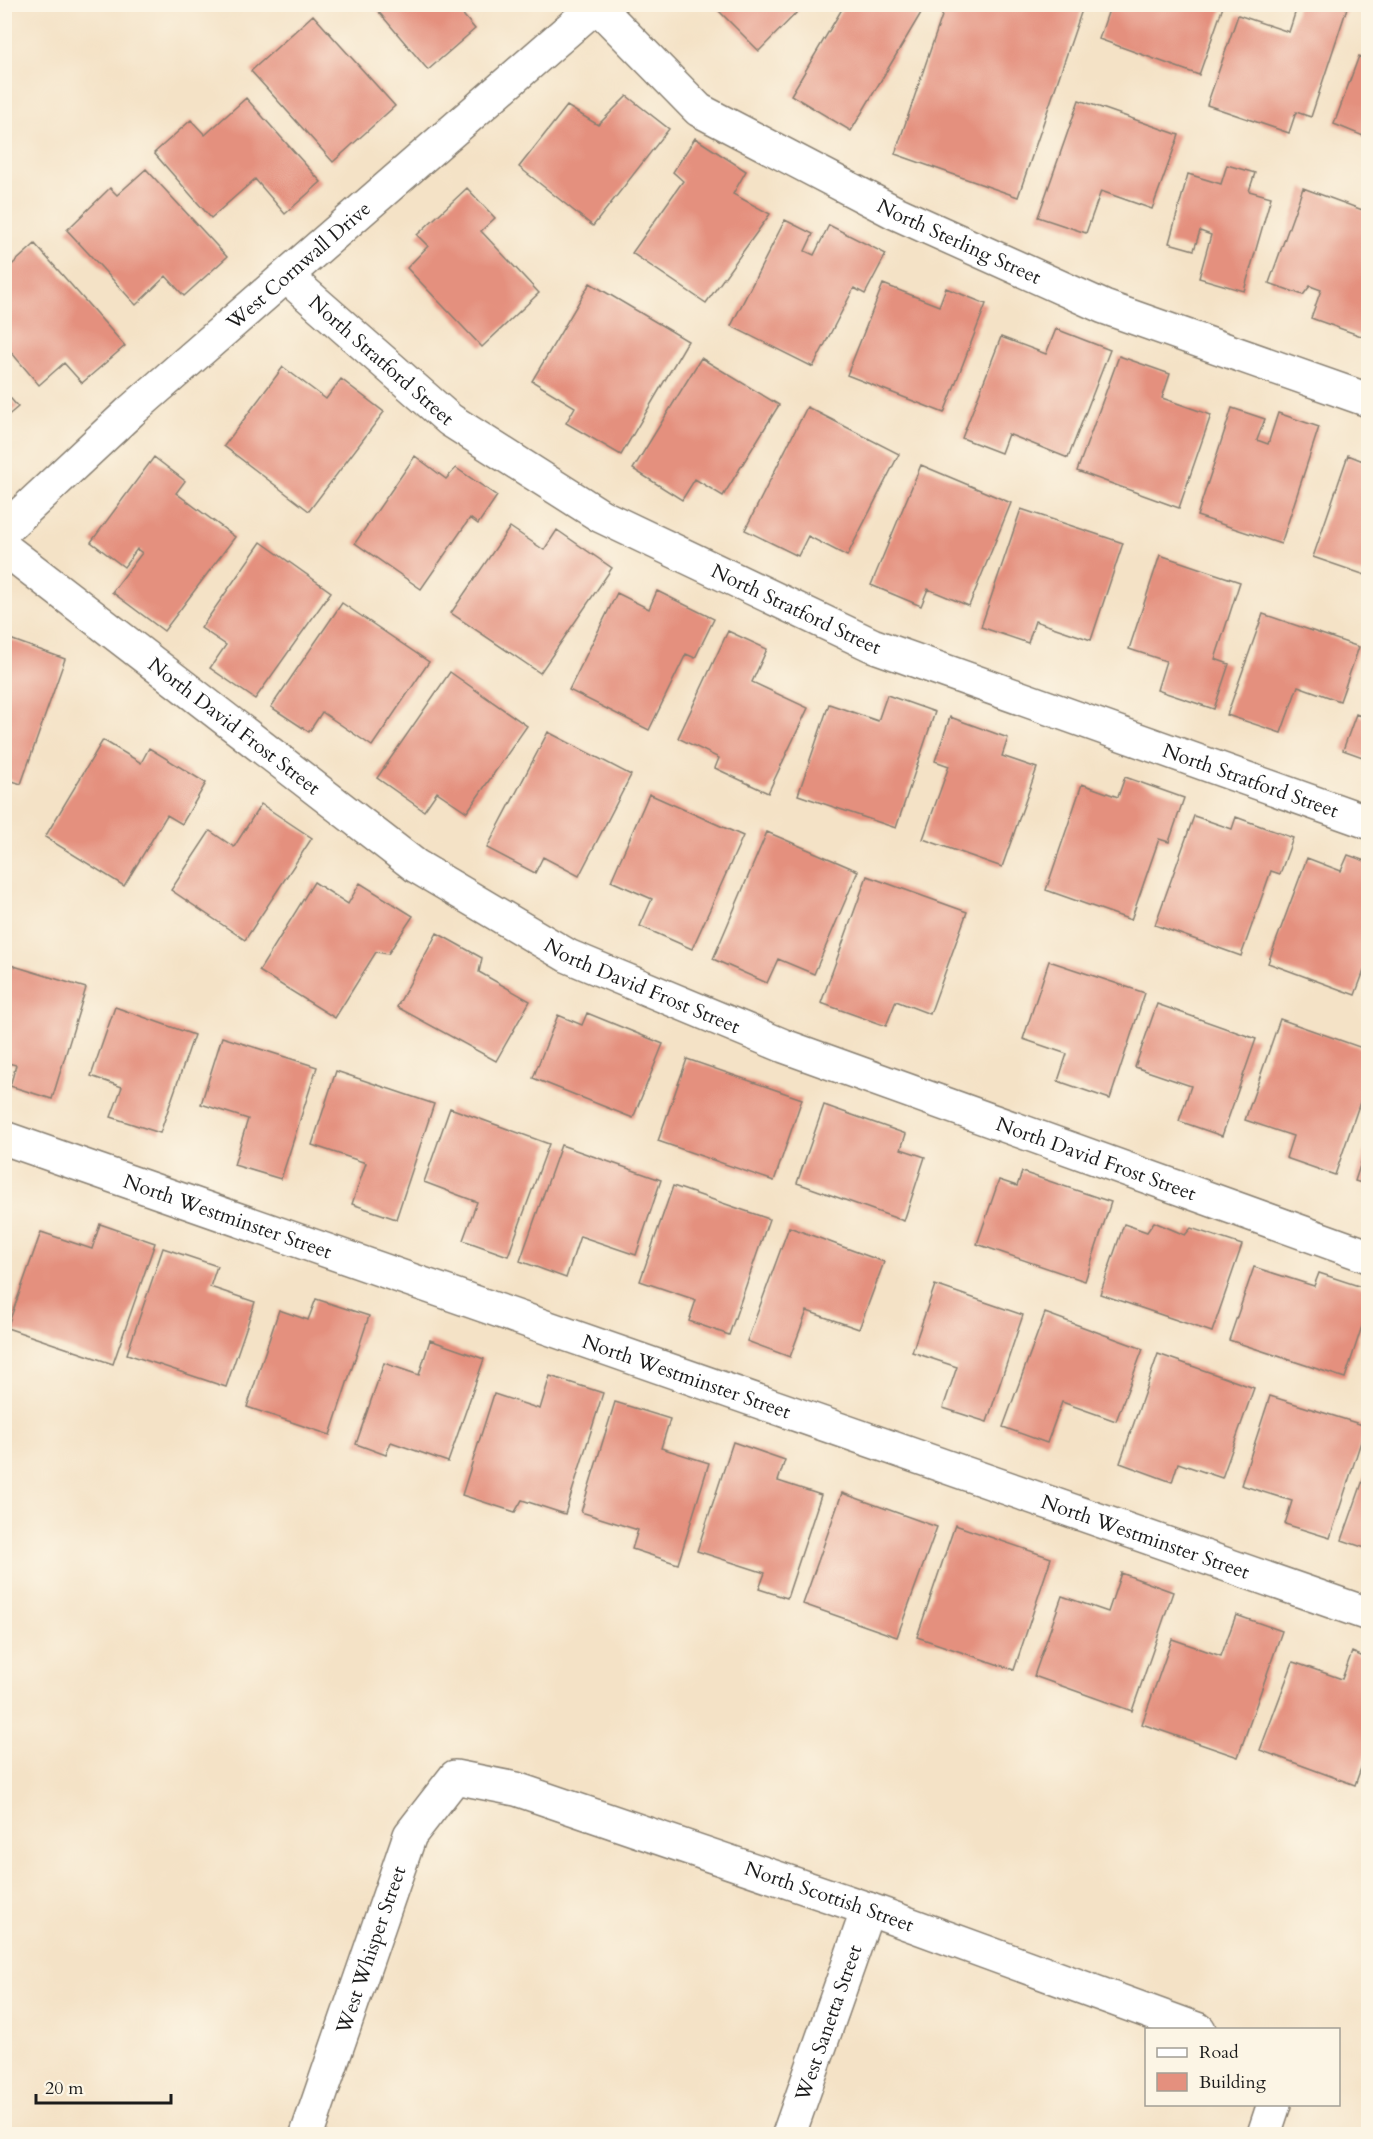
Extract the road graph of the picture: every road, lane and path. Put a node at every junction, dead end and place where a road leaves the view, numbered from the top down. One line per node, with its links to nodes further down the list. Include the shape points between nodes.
1 (597, 5): 2 (street, West Cornwall Drive); 3 (street, North Sterling Street, via 699,111 894,212 1104,307)
2 (286, 277): 4 (street, West Cornwall Drive, via 131,411); 6 (street, North Stratford Street, via 450,420 601,516 872,645)
3 (1368, 400)
4 (4, 530)
5 (4, 548): 8 (street, North David Frost Street, via 416,866 568,956 784,1046)
6 (1368, 822)
7 (4, 1138): 9 (street, North Westminster Street)
8 (1368, 1256)
9 (1368, 1614)
10 (455, 1777): 11 (street, North Scottish Street, via 516,1788); 14 (street, West Whisper Street, via 410,1835)
11 (868, 1910): 12 (street, North Scottish Street); 15 (street, West Sanetta Street)
12 (1193, 2028)
13 (1273, 2106): 16 (street)
14 (307, 2134)
15 (789, 2134)
16 (1264, 2134)

